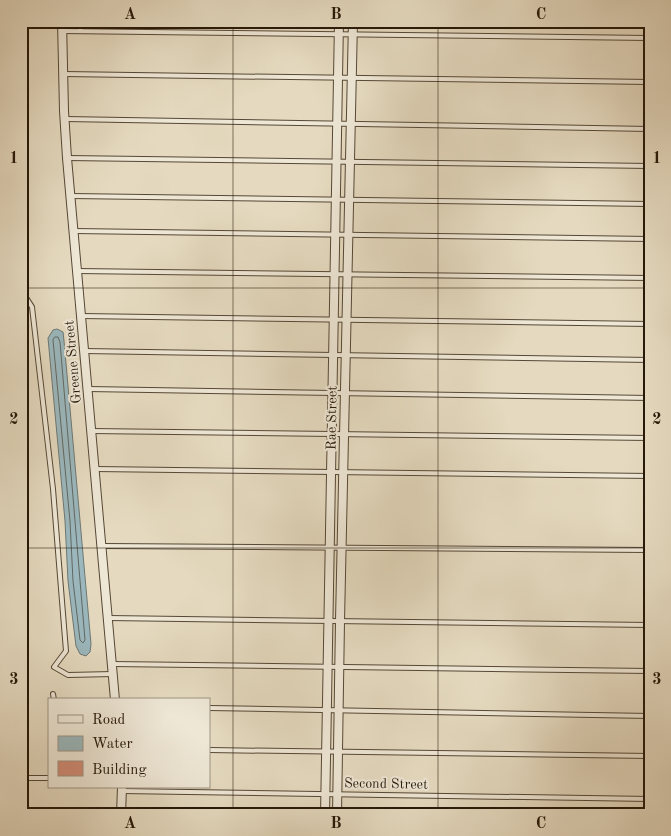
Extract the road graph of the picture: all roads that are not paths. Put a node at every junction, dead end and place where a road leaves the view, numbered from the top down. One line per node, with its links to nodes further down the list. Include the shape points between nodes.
1 (62, 21): 5 (street, Greene Street)
2 (82, 21): 6 (lane)
3 (339, 21): 7 (street, Rae Street)
4 (352, 21): 8 (street, Rae Street)
5 (62, 31): 6 (lane); 10 (street, Greene Street)
6 (80, 31): 7 (lane)
7 (339, 34): 8 (lane); 11 (street, Rae Street)
8 (352, 34): 9 (lane); 12 (street, Rae Street)
9 (650, 38)
10 (63, 74): 11 (lane); 14 (street, Greene Street)
11 (338, 78): 12 (lane); 15 (street, Rae Street)
12 (352, 78): 13 (lane); 16 (street, Rae Street)
13 (650, 82)
14 (64, 119): 15 (lane); 18 (street, Greene Street)
15 (337, 123): 16 (lane); 19 (street, Rae Street)
16 (352, 123): 17 (lane); 20 (street, Rae Street)
17 (650, 129)
18 (67, 158): 19 (lane); 22 (street, Greene Street)
19 (337, 161): 20 (lane); 23 (street, Rae Street)
20 (350, 161): 21 (lane); 24 (street, Rae Street)
21 (650, 166)
22 (71, 196): 23 (lane); 26 (street, Greene Street)
23 (336, 200): 24 (lane); 27 (street, Rae Street)
24 (348, 200): 25 (lane); 28 (street, Rae Street)
25 (650, 204)
26 (74, 231): 27 (lane); 30 (street, Greene Street)
27 (335, 234): 28 (lane); 31 (street, Rae Street)
28 (348, 234): 29 (lane); 32 (street, Rae Street)
29 (650, 239)
30 (77, 271): 31 (lane); 35 (street, Greene Street)
31 (335, 274): 32 (lane); 36 (street, Rae Street)
32 (347, 274): 33 (lane); 37 (street, Rae Street)
33 (650, 278)
34 (21, 290): 67 (lane, via 32,307 62,584 66,650 54,667 68,675)
35 (81, 316): 36 (lane); 39 (street, Greene Street)
36 (334, 319): 37 (lane); 40 (street, Rae Street)
37 (346, 320): 38 (lane); 41 (street, Rae Street)
38 (650, 324)
39 (84, 351): 40 (lane); 43 (street, Greene Street)
40 (333, 356): 41 (lane); 44 (street, Rae Street)
41 (346, 356): 42 (lane); 45 (street, Rae Street)
42 (650, 360)
43 (88, 389): 44 (lane); 47 (street, Greene Street)
44 (332, 392): 45 (lane); 48 (street, Rae Street)
45 (344, 392): 46 (lane); 49 (street, Rae Street)
46 (650, 398)
47 (91, 431): 48 (lane); 51 (street, Greene Street)
48 (332, 434): 49 (lane); 52 (street, Rae Street)
49 (344, 434): 50 (lane); 53 (street, Rae Street)
50 (650, 438)
51 (95, 468): 52 (lane); 55 (street, Greene Street)
52 (331, 472): 53 (lane); 56 (street, Rae Street)
53 (343, 472): 54 (lane); 57 (street, Rae Street)
54 (650, 476)
55 (102, 546): 56 (lane); 59 (street, Greene Street)
56 (330, 548): 57 (lane); 60 (street, Rae Street)
57 (341, 548): 58 (lane); 61 (street, Rae Street)
58 (650, 550)
59 (108, 618): 60 (lane); 63 (street, Greene Street)
60 (328, 621): 61 (lane); 64 (street, Rae Street)
61 (340, 621): 62 (lane); 65 (street, Rae Street)
62 (650, 625)
63 (112, 664): 64 (lane); 67 (street, Greene Street)
64 (328, 667): 65 (lane); 72 (street, Rae Street)
65 (339, 667): 66 (lane); 73 (street, Rae Street)
66 (650, 672)
67 (113, 674): 70 (street, Greene Street)
68 (53, 694): 69 (lane)
69 (54, 698)
70 (115, 698)
71 (210, 708): 72 (lane)
72 (327, 710): 73 (lane); 76 (street, Rae Street)
73 (338, 711): 74 (lane); 77 (street, Rae Street)
74 (650, 716)
75 (210, 750): 76 (lane)
76 (326, 752): 77 (lane); 82 (street, Rae Street)
77 (338, 752): 78 (lane); 83 (street, Rae Street)
78 (650, 756)
79 (23, 778): 80 (lane)
80 (48, 778)
81 (122, 789): 82 (lane, Second Street); 85 (street)
82 (325, 794): 83 (lane, Second Street); 86 (street, Rae Street)
83 (337, 794): 84 (lane, Second Street); 87 (street, Rae Street)
84 (650, 799)
85 (122, 815)
86 (325, 815)
87 (337, 815)

